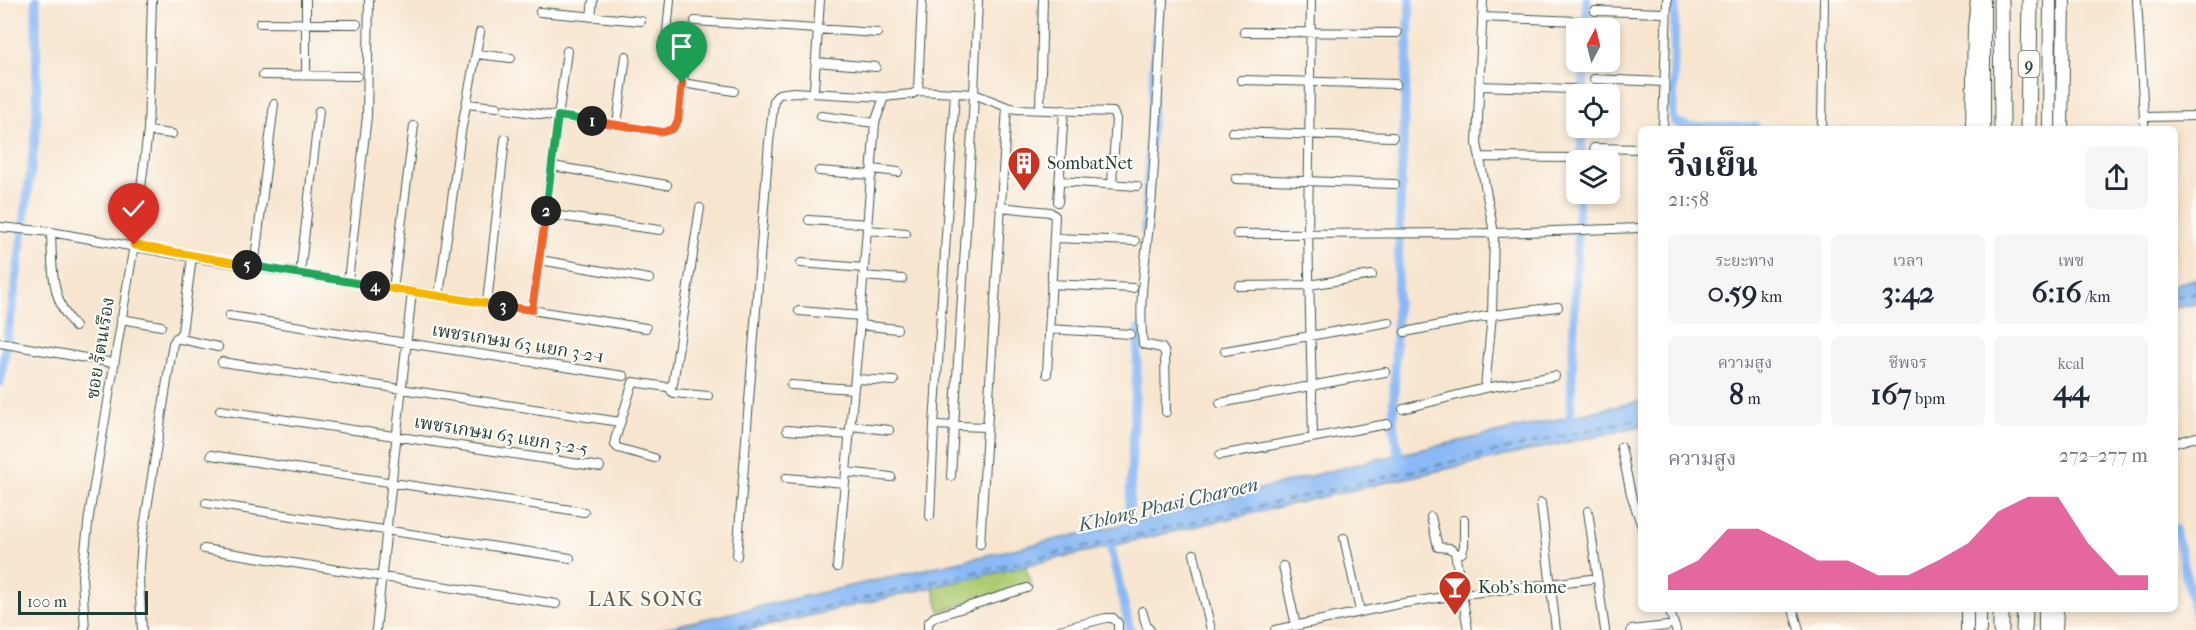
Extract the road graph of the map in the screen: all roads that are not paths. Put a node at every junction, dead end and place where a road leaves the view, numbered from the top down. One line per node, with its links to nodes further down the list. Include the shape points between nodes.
1 (153, 0): 86 (street, ซอย ร้ตนเรึอง)
2 (306, 0): 31 (street)
3 (369, 0): 133 (street, via 367,116)
4 (593, 0): 25 (street)
5 (670, 0): 39 (street)
6 (820, 0): 33 (street)
7 (922, 0): 60 (street)
8 (978, 0): 62 (street)
9 (1042, 0): 67 (street)
10 (1163, 0): 181 (street, via 1142,334 1143,344 1162,348 1165,353)
11 (1311, 0): 37 (street)
12 (1483, 0): 26 (street)
13 (1667, 0): 24 (street)
14 (1824, 0): 78 (street)
15 (1977, 0): 79 (main road)
16 (1984, 0): 80 (main road)
17 (2001, 0): 81 (highway, 9)
18 (2030, 0): 82 (highway, 9)
19 (2050, 0): 83 (main road)
20 (2064, 0): 84 (main road)
21 (2137, 0): 73 (street)
22 (1595, 11): 24 (street)
23 (540, 12): 25 (street)
24 (1666, 14): 53 (street)
25 (591, 17): 28 (street)
26 (1482, 17): 27 (street); 56 (street)
27 (1566, 20)
28 (641, 21)
29 (695, 21): 33 (street)
30 (260, 23): 31 (street)
31 (306, 24): 32 (street); 48 (street)
32 (357, 24)
33 (818, 30): 36 (street); 44 (street)
34 (480, 32): 41 (street)
35 (1244, 32): 37 (street)
36 (877, 33)
37 (1310, 33): 38 (street); 52 (street)
38 (1397, 33)
39 (666, 42)
40 (567, 51): 70 (street)
41 (476, 54): 43 (street); 65 (street)
42 (626, 56): 75 (street)
43 (511, 58)
44 (815, 62): 46 (street); 57 (street)
45 (685, 65): 54 (street)
46 (876, 67)
47 (263, 75): 48 (street)
48 (306, 75): 49 (street)
49 (357, 76)
50 (1594, 79): 53 (street)
51 (1241, 80): 52 (street)
52 (1309, 82): 55 (street); 89 (street)
53 (1664, 82): 77 (street)
54 (682, 83): 59 (street); 75 (street, via 678,121 673,129 663,132)
55 (1396, 84)
56 (1479, 86): 58 (street); 94 (street)
57 (814, 88)
58 (1566, 89)
59 (734, 91)
60 (918, 91): 61 (street); 63 (street)
61 (955, 93): 62 (street); 183 (street)
62 (974, 94): 66 (street); 185 (street)
63 (884, 97): 74 (street); 219 (street, via 793,92 778,94 774,100)
64 (274, 104): 127 (street)
65 (466, 104): 70 (street); 140 (street)
66 (1007, 107): 67 (street); 108 (street)
67 (1040, 109): 68 (street)
68 (1064, 110): 102 (street); 103 (street, via 1109,111 1116,115)
69 (319, 111): 129 (street)
70 (558, 116): 75 (street); 96 (street)
71 (821, 116): 74 (street)
72 (2196, 116): 73 (street)
73 (2144, 117): 85 (street)
74 (875, 123): 98 (street)
75 (617, 124)
76 (414, 126): 137 (street)
77 (1662, 126)
78 (1822, 126)
79 (1972, 126)
80 (1984, 126)
81 (2002, 126)
82 (2028, 126)
83 (2049, 126)
84 (2062, 126)
85 (2144, 126)
86 (148, 131): 88 (street); 123 (street, ซอย ร้ตนเรึอง)
87 (1232, 132): 89 (street)
88 (172, 134)
89 (1308, 135): 90 (street); 101 (street)
90 (1394, 137)
91 (505, 139): 141 (street)
92 (1594, 148): 93 (street)
93 (1638, 149)
94 (1480, 157): 95 (street); 119 (street)
95 (1566, 158)
96 (552, 166): 105 (street); 110 (street)
97 (819, 171): 98 (street)
98 (872, 172): 99 (street); 113 (street)
99 (898, 172)
100 (1236, 179): 101 (street)
101 (1308, 180): 104 (street); 118 (street)
102 (1059, 181): 103 (street); 107 (street)
103 (1112, 184): 106 (street)
104 (1395, 184)
105 (667, 185)
106 (1137, 186)
107 (1058, 202)
108 (1000, 207): 121 (street, via 1053,214); 186 (street)
109 (700, 208): 173 (street)
110 (545, 214): 115 (street); 125 (street)
111 (809, 220): 113 (street)
112 (4, 227): 116 (street)
113 (867, 227): 117 (street); 128 (street)
114 (1638, 228): 119 (street)
115 (660, 230)
116 (51, 232): 123 (street); 151 (street, via 56,289 62,308)
117 (906, 233)
118 (1308, 233): 119 (street); 120 (street); 135 (street)
119 (1494, 233): 145 (street)
120 (1237, 234)
121 (1054, 238): 122 (street); 134 (street)
122 (1135, 242)
123 (134, 245): 124 (street); 147 (street, ซอย ร้ตนเรึอง)
124 (192, 257): 127 (street); 158 (street, via 182,332)
125 (540, 260): 131 (street); 143 (street)
126 (801, 262): 128 (street)
127 (254, 267): 129 (street)
128 (864, 272): 132 (street); 148 (street)
129 (300, 274): 133 (street)
130 (1372, 274): 135 (street)
131 (649, 279)
132 (902, 279)
133 (348, 281): 137 (street)
134 (1051, 284): 138 (street); 154 (street)
135 (1309, 285): 136 (street); 157 (street)
136 (1239, 286)
137 (393, 288): 139 (street)
138 (1133, 288)
139 (412, 291): 140 (street); 159 (street)
140 (439, 296): 141 (street)
141 (486, 303): 143 (street)
142 (1558, 307): 145 (street)
143 (532, 310): 152 (street)
144 (799, 311): 148 (street)
145 (1492, 315): 155 (street); 174 (street)
146 (229, 316): 159 (street, เพชรเกษม 63 แยก 3-2-1)
147 (121, 319): 150 (street); 164 (street, ซอย ร้ตนเรึอง)
148 (860, 321): 153 (street); 169 (street)
149 (1389, 322): 157 (street)
150 (161, 326)
151 (75, 327)
152 (646, 328)
153 (897, 329)
154 (1049, 329): 156 (street); 166 (street)
155 (1405, 332)
156 (1130, 334)
157 (1310, 336): 162 (street); 172 (street)
158 (176, 338): 161 (street); 242 (street, via 142,540)
159 (408, 342): 167 (street, เพชรเกษม 63 แยก 3-2-1); 175 (street)
160 (0, 343): 164 (street)
161 (218, 346)
162 (1226, 351)
163 (222, 362): 175 (street)
164 (114, 363): 241 (street, ซอย ร้ตนเรึอง, via 82,577)
165 (1386, 372): 172 (street)
166 (1047, 374)
167 (624, 376)
168 (1555, 376): 174 (street)
169 (855, 379): 170 (street); 176 (street)
170 (894, 381)
171 (791, 385): 176 (street)
172 (1311, 385): 178 (street); 191 (street)
173 (671, 387): 177 (street, via 674,393); 182 (street, via 633,382)
174 (1485, 388): 179 (street)
175 (402, 389): 182 (street); 190 (street)
176 (854, 389): 189 (street)
177 (708, 396)
178 (1220, 403)
179 (1403, 409)
180 (220, 410): 190 (street, เพชรเกษม 63 แยก 3-2-5)
181 (1166, 412)
182 (620, 422): 197 (street, via 615,445)
183 (934, 424): 185 (street); 210 (street)
184 (1387, 424): 191 (street)
185 (953, 426): 186 (street); 200 (street)
186 (986, 427): 215 (street)
187 (787, 430): 189 (street)
188 (889, 430): 189 (street)
189 (850, 431): 199 (street)
190 (398, 435): 198 (street, เพชรเกษม 63 แยก 3-2-5); 204 (street)
191 (1312, 437): 196 (street)
192 (2196, 437): 193 (street)
193 (2178, 442)
194 (1621, 447): 209 (street)
195 (211, 455): 204 (street)
196 (1220, 455)
197 (654, 458)
198 (600, 467)
199 (846, 472): 201 (street); 203 (street)
200 (951, 476)
201 (891, 477)
202 (786, 478): 203 (street)
203 (845, 483): 222 (street)
204 (392, 484): 208 (street); 213 (street)
205 (206, 502): 213 (street)
206 (1541, 503): 225 (street)
207 (1588, 511): 252 (street)
208 (584, 512)
209 (1638, 515)
210 (930, 516)
211 (1431, 517): 218 (street, via 1435,544)
212 (1464, 520): 218 (street, via 1464,546 1462,553)
213 (387, 530): 220 (street); 223 (street)
214 (1344, 538): 230 (street)
215 (980, 544)
216 (204, 549): 223 (street)
217 (1194, 554): 248 (street)
218 (1456, 555): 227 (street)
219 (737, 556)
220 (570, 558)
221 (1283, 566): 239 (street)
222 (837, 567)
223 (382, 578): 228 (street); 243 (street)
224 (1591, 579): 225 (street)
225 (1552, 584): 227 (street); 251 (street)
226 (1027, 588): 244 (street, via 933,617)
227 (1464, 594): 230 (street); 250 (street)
228 (556, 604)
229 (1142, 611): 247 (street)
230 (1360, 611): 239 (street)
231 (1669, 612): 240 (street)
232 (1794, 612): 254 (street)
233 (1967, 612): 255 (main road)
234 (1980, 612): 256 (main road)
235 (2001, 612): 257 (highway)
236 (2025, 612): 258 (highway)
237 (2045, 612): 259 (main road)
238 (2057, 612): 260 (main road)
239 (1290, 628): 249 (street)
240 (1672, 628): 253 (street)
241 (85, 630)
242 (142, 630)
243 (376, 630)
244 (928, 630)
245 (1059, 630): 246 (street, via 1113,618 1118,622)
246 (1118, 630)
247 (1150, 630)
248 (1211, 630)
249 (1275, 630)
250 (1468, 630)
251 (1556, 630)
252 (1605, 630)
253 (1631, 630)
254 (1799, 630)
255 (1967, 630)
256 (1980, 630)
257 (2001, 630)
258 (2025, 630)
259 (2045, 630)
260 (2056, 630)

